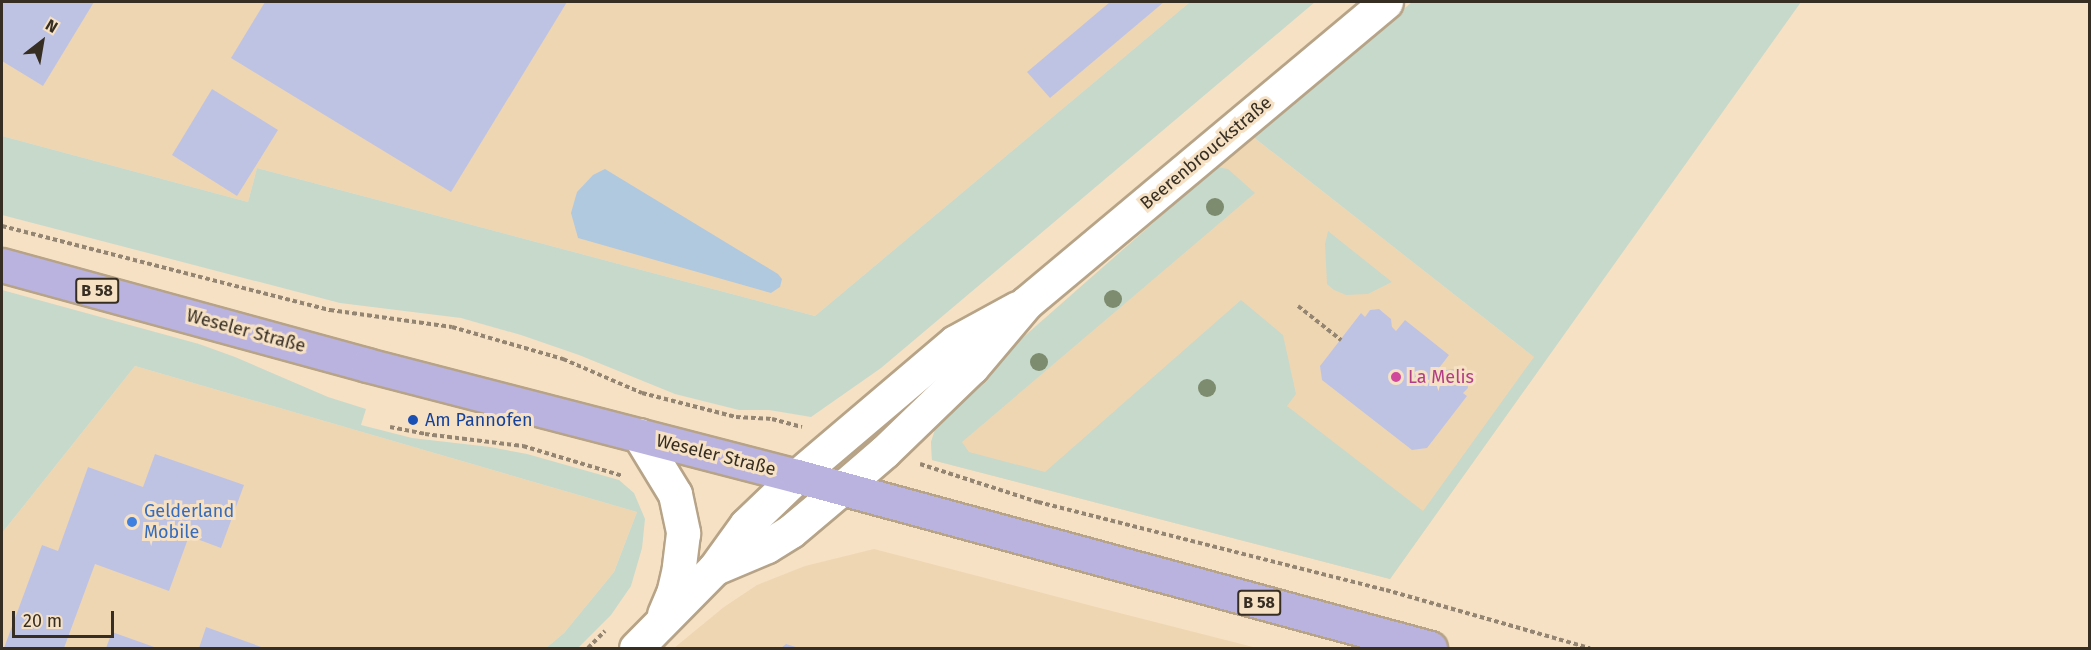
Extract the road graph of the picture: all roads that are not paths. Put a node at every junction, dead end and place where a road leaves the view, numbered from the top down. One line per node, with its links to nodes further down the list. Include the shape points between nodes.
1 (1386, 2): 3 (main road, Beerenbrouckstraße)
2 (2, 265): 4 (main road, Weseler Straße / B 58)
3 (1026, 303): 5 (main road, Beerenbrouckstraße, via 955,342); 6 (main road, Beerenbrouckstraße, via 972,367)
4 (639, 435): 5 (main road, Weseler Straße / B 58); 8 (main road, via 675,494 683,533 673,593)
5 (797, 476): 6 (main road, Weseler Straße / B 58); 7 (main road, Beerenbrouckstraße, via 746,525)
6 (841, 489): 7 (main road, Beerenbrouckstraße, via 791,531); 9 (main road, Weseler Straße / B 58)
7 (715, 568): 8 (main road)
8 (647, 637)
9 (1430, 648)

